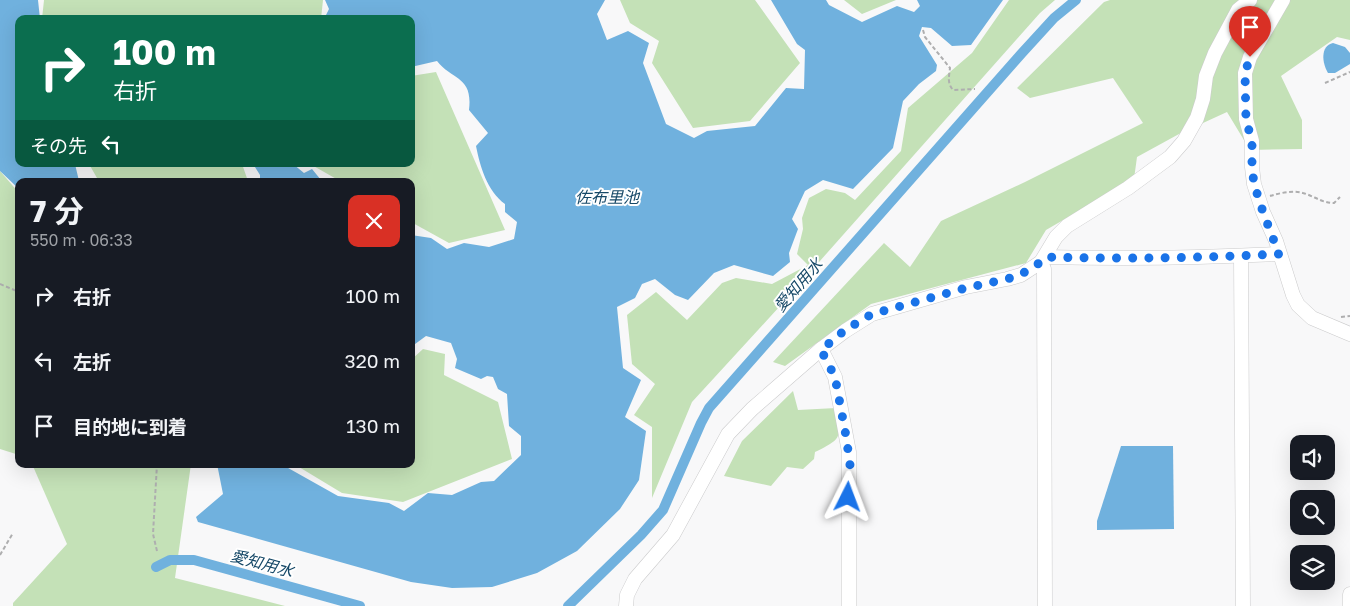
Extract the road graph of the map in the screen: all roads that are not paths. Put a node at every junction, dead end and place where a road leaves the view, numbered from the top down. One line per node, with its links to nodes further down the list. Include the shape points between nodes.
1 (1250, 0): 5 (street, via 1238,10 1215,54 1206,76 1197,118 1178,150 1128,188 1067,226 1056,237)
2 (1283, 0): 3 (street, via 1250,57 1245,73 1246,120 1252,141 1254,184)
3 (1279, 254): 4 (street); 6 (street, via 1293,295 1304,312)
4 (1241, 256): 5 (street); 12 (street)
5 (1043, 260): 7 (street, via 1020,275 872,314); 11 (street)
6 (1350, 334)
7 (821, 350): 9 (street, via 728,434 673,535 627,594); 10 (street, via 835,377 849,452)
8 (1350, 594): 13 (street)
9 (626, 606)
10 (849, 606)
11 (1045, 606)
12 (1243, 606)
13 (1350, 606)

